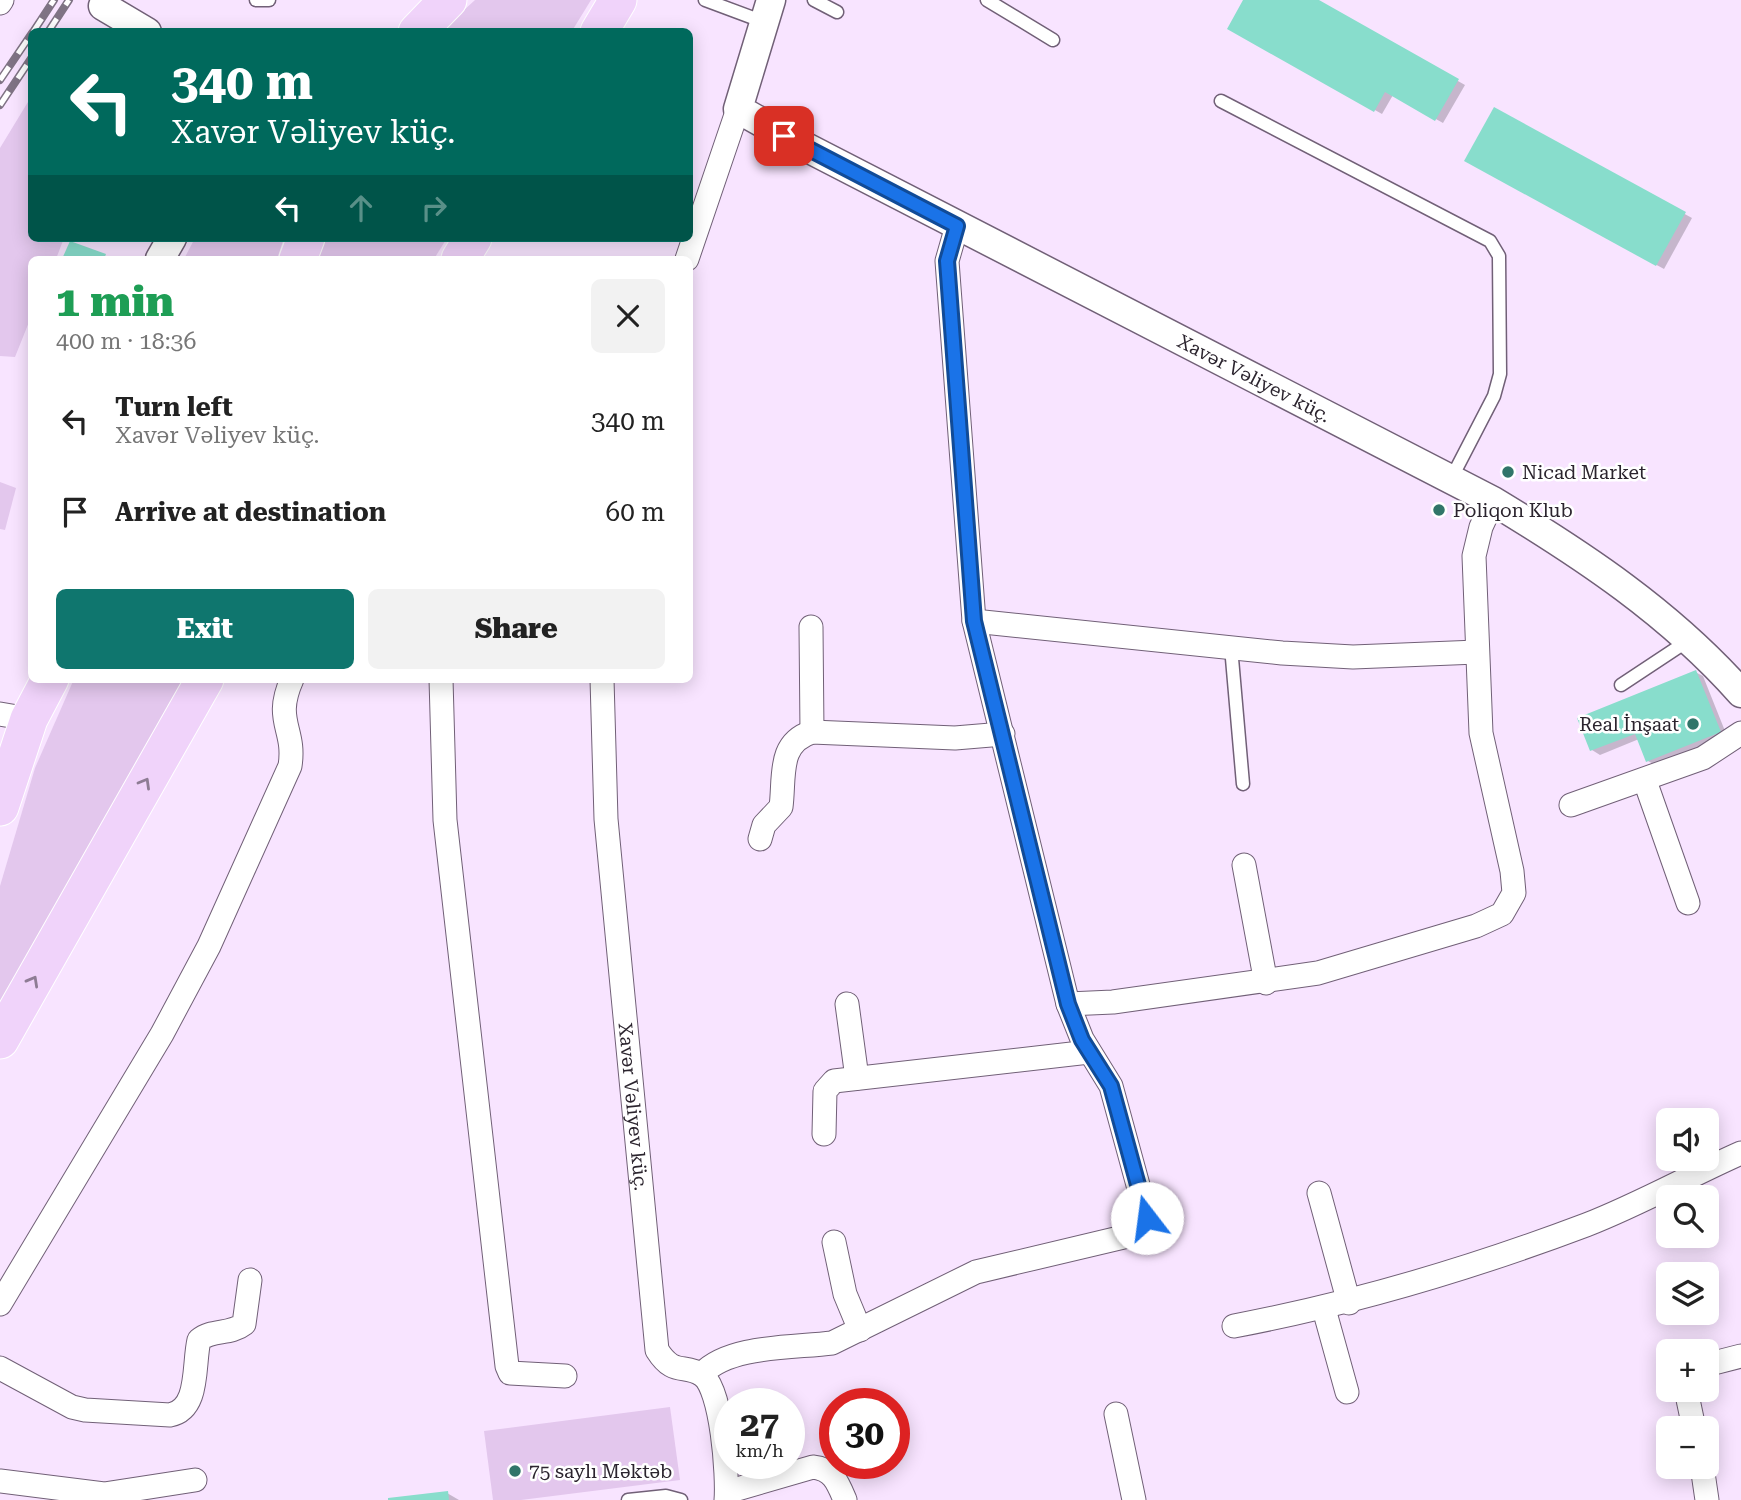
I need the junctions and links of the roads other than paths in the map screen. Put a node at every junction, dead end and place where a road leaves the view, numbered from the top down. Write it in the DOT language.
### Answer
graph roads {
  1 [pos="256,0"];
  2 [pos="269,0"];
  3 [pos="448,0"];
  4 [pos="618,0"];
  5 [pos="705,0"];
  6 [pos="814,0"];
  7 [pos="987,0"];
  8 [pos="103,6"];
  9 [pos="768,11"];
  10 [pos="836,12"];
  11 [pos="140,28"];
  12 [pos="421,28"];
  13 [pos="601,28"];
  14 [pos="1053,40"];
  15 [pos="1221,101"];
  16 [pos="738,109"];
  17 [pos="957,226"];
  18 [pos="693,241"];
  19 [pos="1451,480"];
  20 [pos="1493,501"];
  21 [pos="974,621"];
  22 [pos="811,627"];
  23 [pos="1689,640"];
  24 [pos="1231,648"];
  25 [pos="1477,652"];
  26 [pos="203,683"];
  27 [pos="291,683"];
  28 [pos="442,683"];
  29 [pos="602,683"];
  30 [pos="1620,685"];
  31 [pos="1741,693"];
  32 [pos="32,698"];
  33 [pos="812,732"];
  34 [pos="1741,733"];
  35 [pos="1003,734"];
  36 [pos="1645,781"];
  37 [pos="1243,784"];
  38 [pos="1572,805"];
  39 [pos="0,807"];
  40 [pos="760,839"];
  41 [pos="1244,865"];
  42 [pos="1688,903"];
  43 [pos="1266,983"];
  44 [pos="847,1003"];
  45 [pos="1068,1004"];
  46 [pos="0,1040"];
  47 [pos="1089,1052"];
  48 [pos="857,1078"];
  49 [pos="824,1134"];
  50 [pos="1741,1153"];
  51 [pos="1318,1193"];
  52 [pos="834,1242"];
  53 [pos="250,1280"];
  54 [pos="1349,1303"];
  55 [pos="0,1304"];
  56 [pos="1324,1309"];
  57 [pos="1234,1326"];
  58 [pos="860,1330"];
  59 [pos="1741,1356"];
  60 [pos="1719,1362"];
  61 [pos="0,1368"];
  62 [pos="702,1374"];
  63 [pos="565,1376"];
  64 [pos="1347,1392"];
  65 [pos="1116,1414"];
  66 [pos="1704,1479"];
  67 [pos="195,1480"];
  68 [pos="0,1481"];
  69 [pos="727,1496"];
  70 [pos="628,1500"];
  71 [pos="681,1500"];
  72 [pos="845,1500"];
  73 [pos="1134,1500"];
  74 [pos="1707,1500"];
  1 -- 2 [label="lane"];
  3 -- 12 [label="main road"];
  4 -- 13 [label="main road"];
  5 -- 9 [label="lane"];
  6 -- 10 [label="lane"];
  7 -- 14 [label="lane"];
  8 -- 11 [label="street"];
  9 -- 16 [label="street"];
  15 -- 19 [label="lane"];
  16 -- 17 [label="street, Xavər Vəliyev küç."];
  16 -- 18 [label="street"];
  17 -- 19 [label="street, Xavər Vəliyev küç."];
  17 -- 21 [label="street"];
  19 -- 20 [label="street, Xavər Vəliyev küç."];
  20 -- 23 [label="street, Xavər Vəliyev küç."];
  20 -- 25 [label="street"];
  21 -- 24 [label="street"];
  21 -- 35 [label="street"];
  22 -- 33 [label="street"];
  23 -- 30 [label="lane"];
  23 -- 31 [label="street, Xavər Vəliyev küç."];
  24 -- 25 [label="street"];
  24 -- 37 [label="lane"];
  25 -- 43 [label="street"];
  46 -- 26 [label="main road, one-way"];
  27 -- 55 [label="street"];
  28 -- 63 [label="street"];
  29 -- 62 [label="street, Xavər Vəliyev küç."];
  32 -- 39 [label="main road"];
  33 -- 35 [label="street"];
  33 -- 40 [label="street"];
  34 -- 36 [label="street"];
  35 -- 45 [label="street"];
  36 -- 38 [label="street"];
  36 -- 42 [label="street"];
  41 -- 43 [label="street"];
  43 -- 45 [label="street"];
  44 -- 48 [label="street"];
  45 -- 47 [label="street"];
  47 -- 48 [label="street"];
  47 -- 58 [label="street"];
  48 -- 49 [label="street"];
  50 -- 54 [label="street"];
  51 -- 54 [label="street"];
  52 -- 58 [label="street"];
  53 -- 61 [label="street"];
  54 -- 56 [label="street"];
  56 -- 57 [label="street"];
  56 -- 64 [label="street"];
  58 -- 62 [label="street"];
  59 -- 60 [label="street"];
  62 -- 69 [label="street"];
  65 -- 73 [label="street"];
  66 -- 74 [label="street"];
  67 -- 68 [label="street"];
  69 -- 72 [label="street"];
  70 -- 71 [label="lane"];
}
